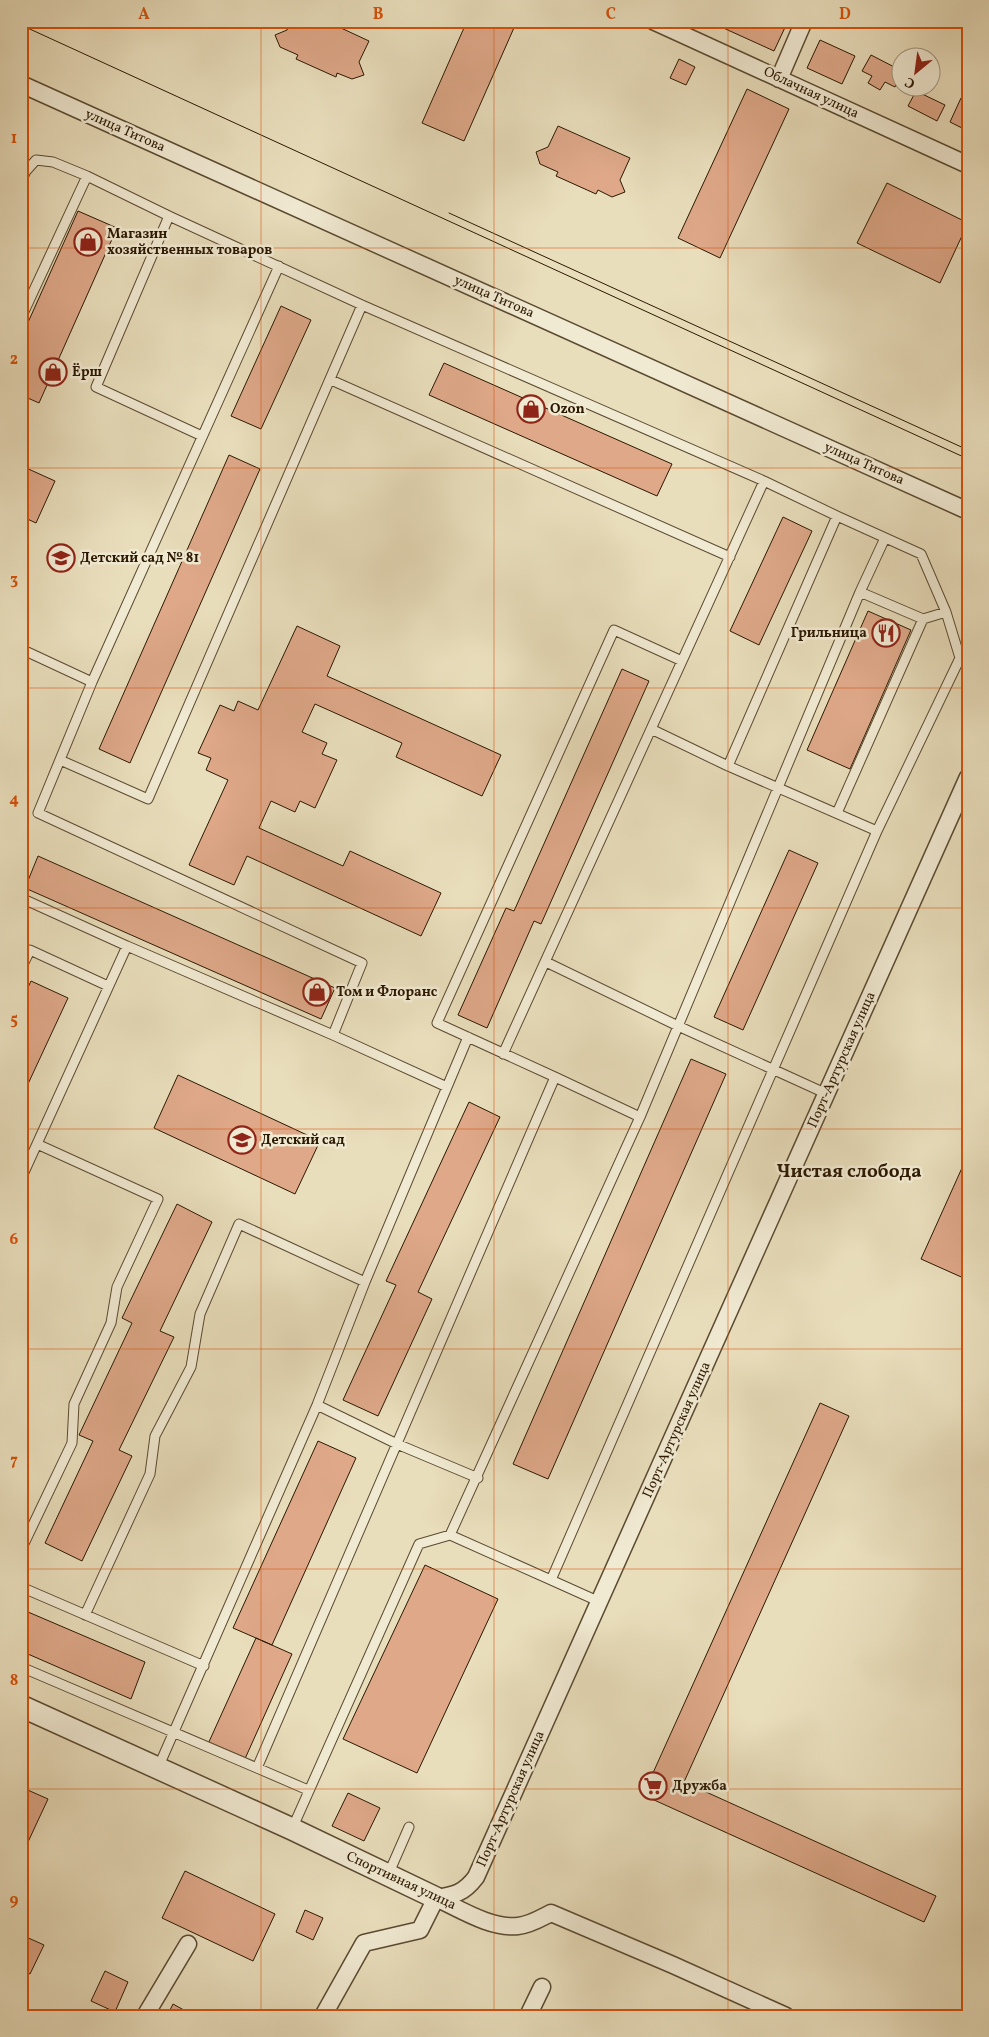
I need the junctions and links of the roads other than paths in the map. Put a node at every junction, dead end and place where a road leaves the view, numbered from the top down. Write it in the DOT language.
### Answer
graph roads {
  1 [pos="653,21"];
  2 [pos="804,21"];
  3 [pos="779,78"];
  4 [pos="21,84"];
  5 [pos="968,165"];
  6 [pos="87,176"];
  7 [pos="21,180"];
  8 [pos="170,216"];
  9 [pos="279,266"];
  10 [pos="362,305"];
  11 [pos="21,318"];
  12 [pos="330,380"];
  13 [pos="202,436"];
  14 [pos="764,481"];
  15 [pos="968,510"];
  16 [pos="837,516"];
  17 [pos="885,538"];
  18 [pos="730,557"];
  19 [pos="860,592"];
  20 [pos="946,612"];
  21 [pos="923,619"];
  22 [pos="21,649"];
  23 [pos="682,662"];
  24 [pos="92,682"];
  25 [pos="651,729"];
  26 [pos="60,760"];
  27 [pos="728,766"];
  28 [pos="968,777"];
  29 [pos="779,788"];
  30 [pos="837,813"];
  31 [pos="877,831"];
  32 [pos="21,898"];
  33 [pos="127,946"];
  34 [pos="546,962"];
  35 [pos="21,969"];
  36 [pos="108,986"];
  37 [pos="678,1026"];
  38 [pos="333,1035"];
  39 [pos="468,1037"];
  40 [pos="503,1054"];
  41 [pos="773,1070"];
  42 [pos="555,1078"];
  43 [pos="447,1086"];
  44 [pos="827,1094"];
  45 [pos="640,1117"];
  46 [pos="37,1144"];
  47 [pos="21,1179"];
  48 [pos="365,1282"];
  49 [pos="317,1406"];
  50 [pos="397,1444"];
  51 [pos="478,1478"];
  52 [pos="450,1535"];
  53 [pos="21,1550"];
  54 [pos="551,1580"];
  55 [pos="21,1587"];
  56 [pos="600,1602"];
  57 [pos="85,1615"];
  58 [pos="204,1666"];
  59 [pos="21,1667"];
  60 [pos="21,1706"];
  61 [pos="173,1733"];
  62 [pos="158,1768"];
  63 [pos="257,1768"];
  64 [pos="308,1790"];
  65 [pos="409,1827"];
  66 [pos="292,1829"];
  67 [pos="388,1875"];
  68 [pos="436,1898"];
  69 [pos="188,1944"];
  70 [pos="542,1987"];
  71 [pos="145,2016"];
  72 [pos="323,2016"];
  73 [pos="528,2016"];
  74 [pos="786,2016"];
  1 -- 3 [label="street, Облачная улица"];
  2 -- 3 [label="street"];
  3 -- 5 [label="street, Облачная улица"];
  4 -- 15 [label="street, улица Титова"];
  6 -- 7 [label="lane"];
  6 -- 8 [label="lane"];
  6 -- 11 [label="lane"];
  8 -- 9 [label="lane"];
  8 -- 13 [label="lane"];
  9 -- 10 [label="lane"];
  9 -- 13 [label="lane"];
  10 -- 12 [label="lane"];
  10 -- 14 [label="lane"];
  12 -- 18 [label="lane"];
  12 -- 26 [label="lane"];
  13 -- 24 [label="lane"];
  14 -- 16 [label="lane"];
  14 -- 18 [label="lane"];
  16 -- 17 [label="lane"];
  16 -- 27 [label="lane"];
  17 -- 19 [label="lane"];
  17 -- 20 [label="lane"];
  18 -- 23 [label="lane"];
  19 -- 21 [label="lane"];
  19 -- 29 [label="lane"];
  20 -- 21 [label="lane"];
  20 -- 31 [label="lane"];
  21 -- 30 [label="lane"];
  22 -- 24 [label="lane"];
  23 -- 25 [label="lane"];
  23 -- 39 [label="lane"];
  24 -- 26 [label="lane"];
  25 -- 27 [label="lane"];
  25 -- 34 [label="lane"];
  26 -- 38 [label="lane"];
  27 -- 29 [label="lane"];
  28 -- 44 [label="street, Порт-Артурская улица"];
  29 -- 30 [label="lane"];
  29 -- 37 [label="lane"];
  30 -- 31 [label="lane"];
  31 -- 41 [label="lane"];
  32 -- 33 [label="lane"];
  33 -- 36 [label="lane"];
  33 -- 38 [label="lane"];
  34 -- 37 [label="lane"];
  34 -- 40 [label="lane"];
  35 -- 36 [label="lane"];
  36 -- 46 [label="lane"];
  37 -- 41 [label="lane"];
  37 -- 45 [label="lane"];
  38 -- 43 [label="lane"];
  39 -- 40 [label="lane"];
  39 -- 43 [label="lane"];
  40 -- 42 [label="lane"];
  41 -- 44 [label="lane"];
  41 -- 54 [label="lane"];
  42 -- 45 [label="lane"];
  42 -- 50 [label="lane"];
  43 -- 48 [label="lane"];
  44 -- 56 [label="street, Порт-Артурская улица"];
  45 -- 51 [label="lane"];
  46 -- 47 [label="lane"];
  46 -- 53 [label="lane"];
  48 -- 49 [label="lane"];
  48 -- 57 [label="lane"];
  49 -- 50 [label="lane"];
  49 -- 58 [label="lane"];
  50 -- 51 [label="lane"];
  50 -- 63 [label="lane"];
  51 -- 52 [label="lane"];
  52 -- 54 [label="lane"];
  52 -- 64 [label="lane"];
  54 -- 56 [label="lane"];
  55 -- 57 [label="lane"];
  56 -- 68 [label="street, Порт-Артурская улица"];
  57 -- 58 [label="lane"];
  58 -- 61 [label="lane"];
  59 -- 61 [label="lane"];
  60 -- 62 [label="street, Спортивная улица"];
  61 -- 62 [label="lane"];
  61 -- 63 [label="lane"];
  62 -- 66 [label="street, Спортивная улица"];
  63 -- 64 [label="lane"];
  64 -- 66 [label="lane"];
  65 -- 67 [label="lane"];
  66 -- 67 [label="street, Спортивная улица"];
  67 -- 68 [label="street, Спортивная улица"];
  68 -- 72 [label="street"];
  68 -- 74 [label="street, Спортивная улица"];
  69 -- 71 [label="street"];
  70 -- 73 [label="street"];
}
